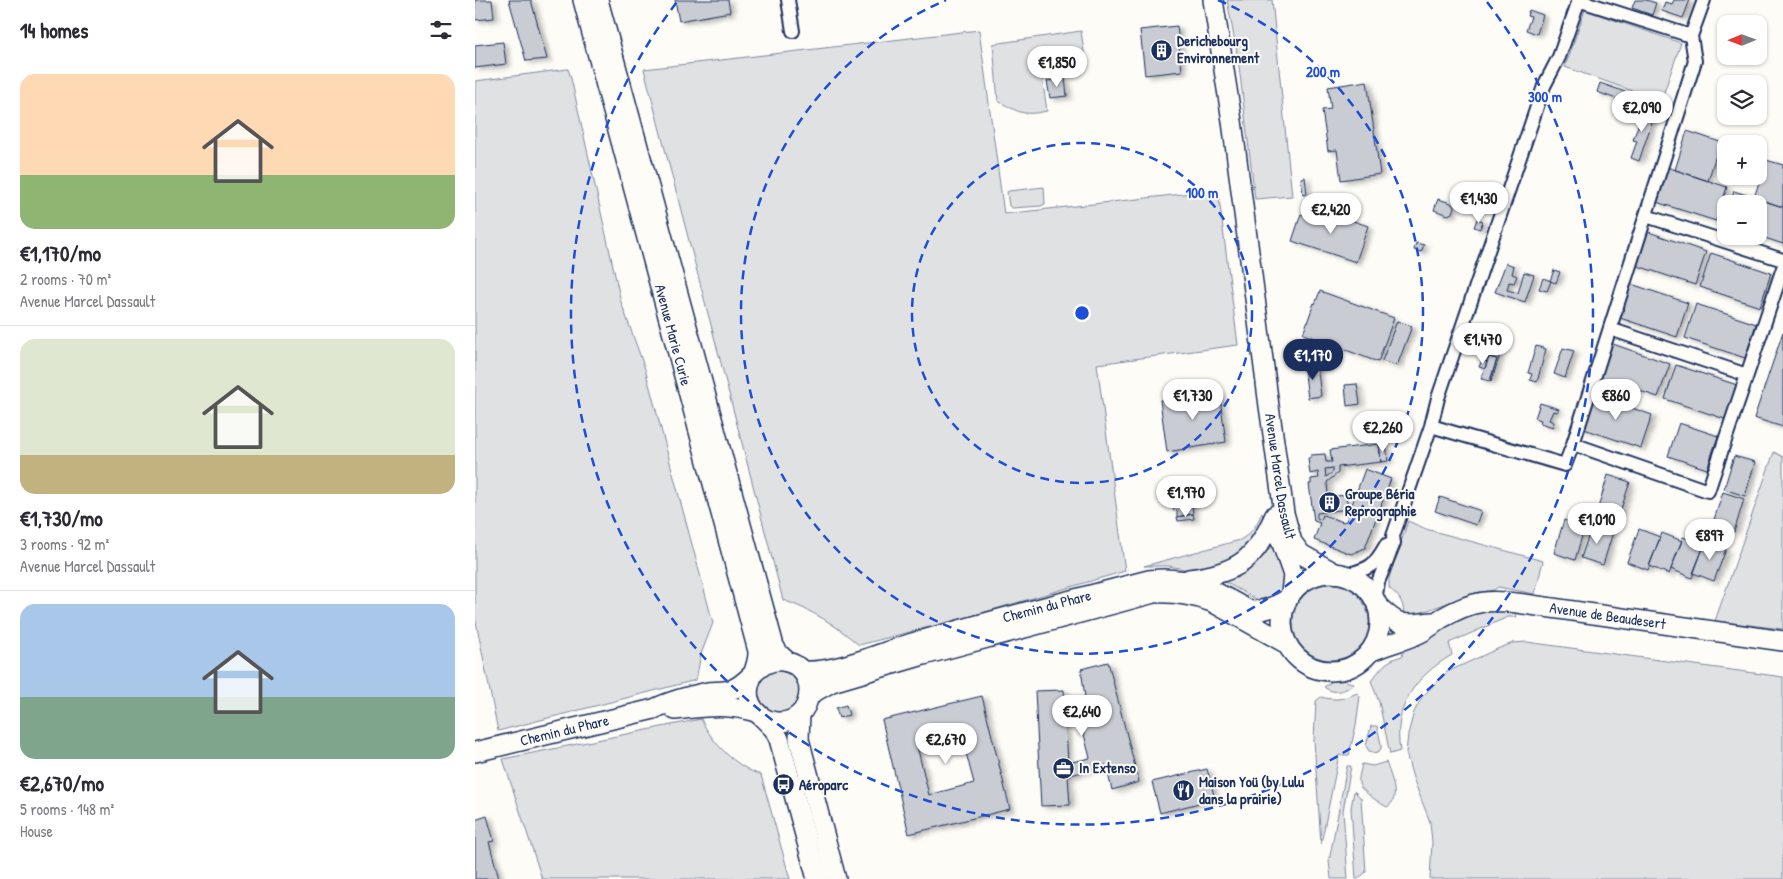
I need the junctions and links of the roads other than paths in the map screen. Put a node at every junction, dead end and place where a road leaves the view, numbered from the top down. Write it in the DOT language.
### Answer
graph roads {
  1 [pos="583,0"];
  2 [pos="598,0"];
  3 [pos="788,0"];
  4 [pos="1203,0"];
  5 [pos="1213,0"];
  6 [pos="1578,0"];
  7 [pos="1704,0"];
  8 [pos="793,31"];
  9 [pos="1691,36"];
  10 [pos="1227,121"];
  11 [pos="1646,216"];
  12 [pos="1783,260"];
  13 [pos="1783,268"];
  14 [pos="1609,330"];
  15 [pos="1747,375"];
  16 [pos="1431,426"];
  17 [pos="1573,444"];
  18 [pos="1275,515"];
  19 [pos="1393,536"];
  20 [pos="1340,574"];
  21 [pos="1183,580"];
  22 [pos="1289,596"];
  23 [pos="1376,603"];
  24 [pos="1436,622"];
  25 [pos="1783,641"];
  26 [pos="1287,644"];
  27 [pos="1370,652"];
  28 [pos="795,666"];
  29 [pos="756,671"];
  30 [pos="809,695"];
  31 [pos="654,708"];
  32 [pos="800,714"];
  33 [pos="760,715"];
  34 [pos="475,752"];
  35 [pos="817,879"];
  36 [pos="836,879"];
  1 -- 29 [label="main road, Avenue Marie Curie"];
  2 -- 28 [label="main road, Avenue Marie Curie"];
  3 -- 8 [label="street"];
  4 -- 10 [label="main road, Avenue Marcel Dassault"];
  5 -- 10 [label="main road, Avenue Marcel Dassault"];
  6 -- 9 [label="street"];
  6 -- 16 [label="street"];
  7 -- 9 [label="street"];
  9 -- 11 [label="street"];
  10 -- 18 [label="main road, Avenue Marcel Dassault"];
  10 -- 20 [label="main road, Avenue Marcel Dassault"];
  11 -- 12 [label="street"];
  11 -- 14 [label="street"];
  13 -- 15 [label="street"];
  14 -- 15 [label="street"];
  14 -- 17 [label="street"];
  15 -- 17 [label="street"];
  16 -- 17 [label="street"];
  16 -- 19 [label="street"];
  18 -- 21 [label="main road"];
  18 -- 22 [label="main road, Avenue Marcel Dassault"];
  19 -- 20 [label="street"];
  19 -- 23 [label="street"];
  20 -- 22 [label="main road"];
  20 -- 23 [label="main road"];
  21 -- 22 [label="main road, Chemin du Phare"];
  21 -- 28 [label="main road, Chemin du Phare"];
  22 -- 26 [label="main road"];
  23 -- 24 [label="main road"];
  23 -- 27 [label="main road"];
  24 -- 25 [label="main road, Avenue de Beaudesert"];
  24 -- 27 [label="main road"];
  26 -- 27 [label="main road"];
  26 -- 30 [label="main road, Chemin du Phare"];
  28 -- 29 [label="main road"];
  28 -- 30 [label="main road"];
  29 -- 31 [label="main road, Chemin du Phare"];
  29 -- 33 [label="main road"];
  30 -- 32 [label="main road"];
  31 -- 33 [label="main road, Chemin du Phare"];
  31 -- 34 [label="main road, Chemin du Phare"];
  32 -- 33 [label="main road"];
  32 -- 36 [label="main road"];
  33 -- 35 [label="main road"];
}
